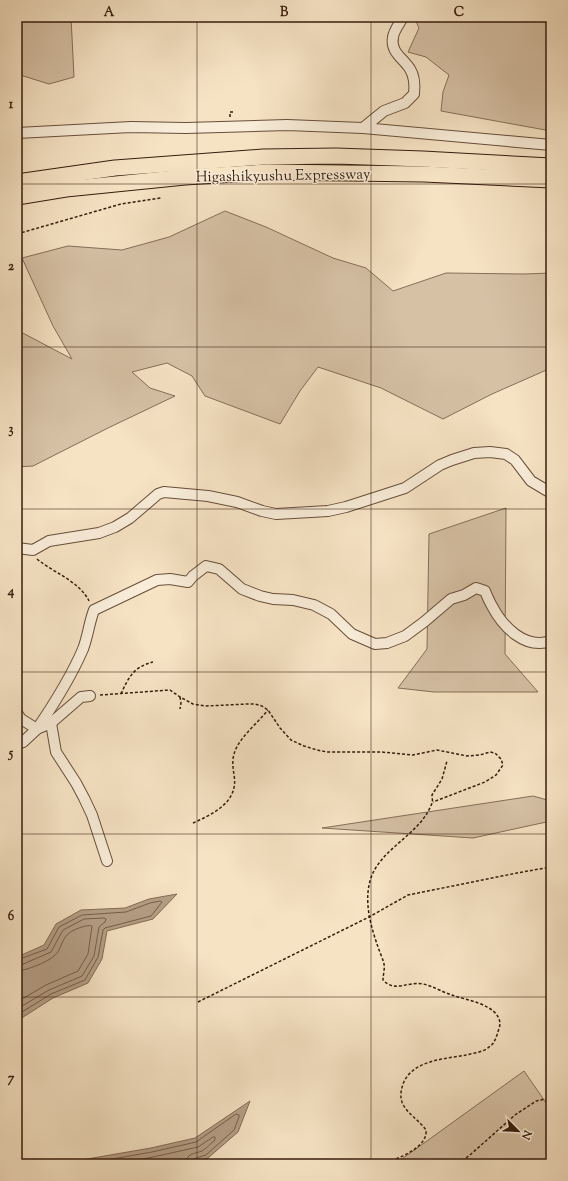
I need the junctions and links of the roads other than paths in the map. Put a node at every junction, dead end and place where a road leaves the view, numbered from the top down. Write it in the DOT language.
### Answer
graph roads {
  1 [pos="403,17"];
  2 [pos="363,128"];
  3 [pos="17,134"];
  4 [pos="551,144"];
  5 [pos="551,166"];
  6 [pos="551,180"];
  7 [pos="17,182"];
  8 [pos="17,197"];
  9 [pos="551,493"];
  10 [pos="17,548"];
  11 [pos="551,641"];
  12 [pos="90,696"];
  13 [pos="17,713"];
  14 [pos="51,723"];
  15 [pos="37,729"];
  16 [pos="17,744"];
  17 [pos="107,861"];
  1 -- 2 [label="street"];
  2 -- 3 [label="street"];
  2 -- 4 [label="street"];
  5 -- 7 [label="highway, Higashikyushu Expressway"];
  6 -- 8 [label="highway, Higashikyushu Expressway"];
  9 -- 10 [label="street"];
  11 -- 15 [label="street"];
  12 -- 14 [label="street"];
  13 -- 15 [label="street"];
  14 -- 15 [label="street"];
  14 -- 17 [label="street"];
  15 -- 16 [label="street"];
}
